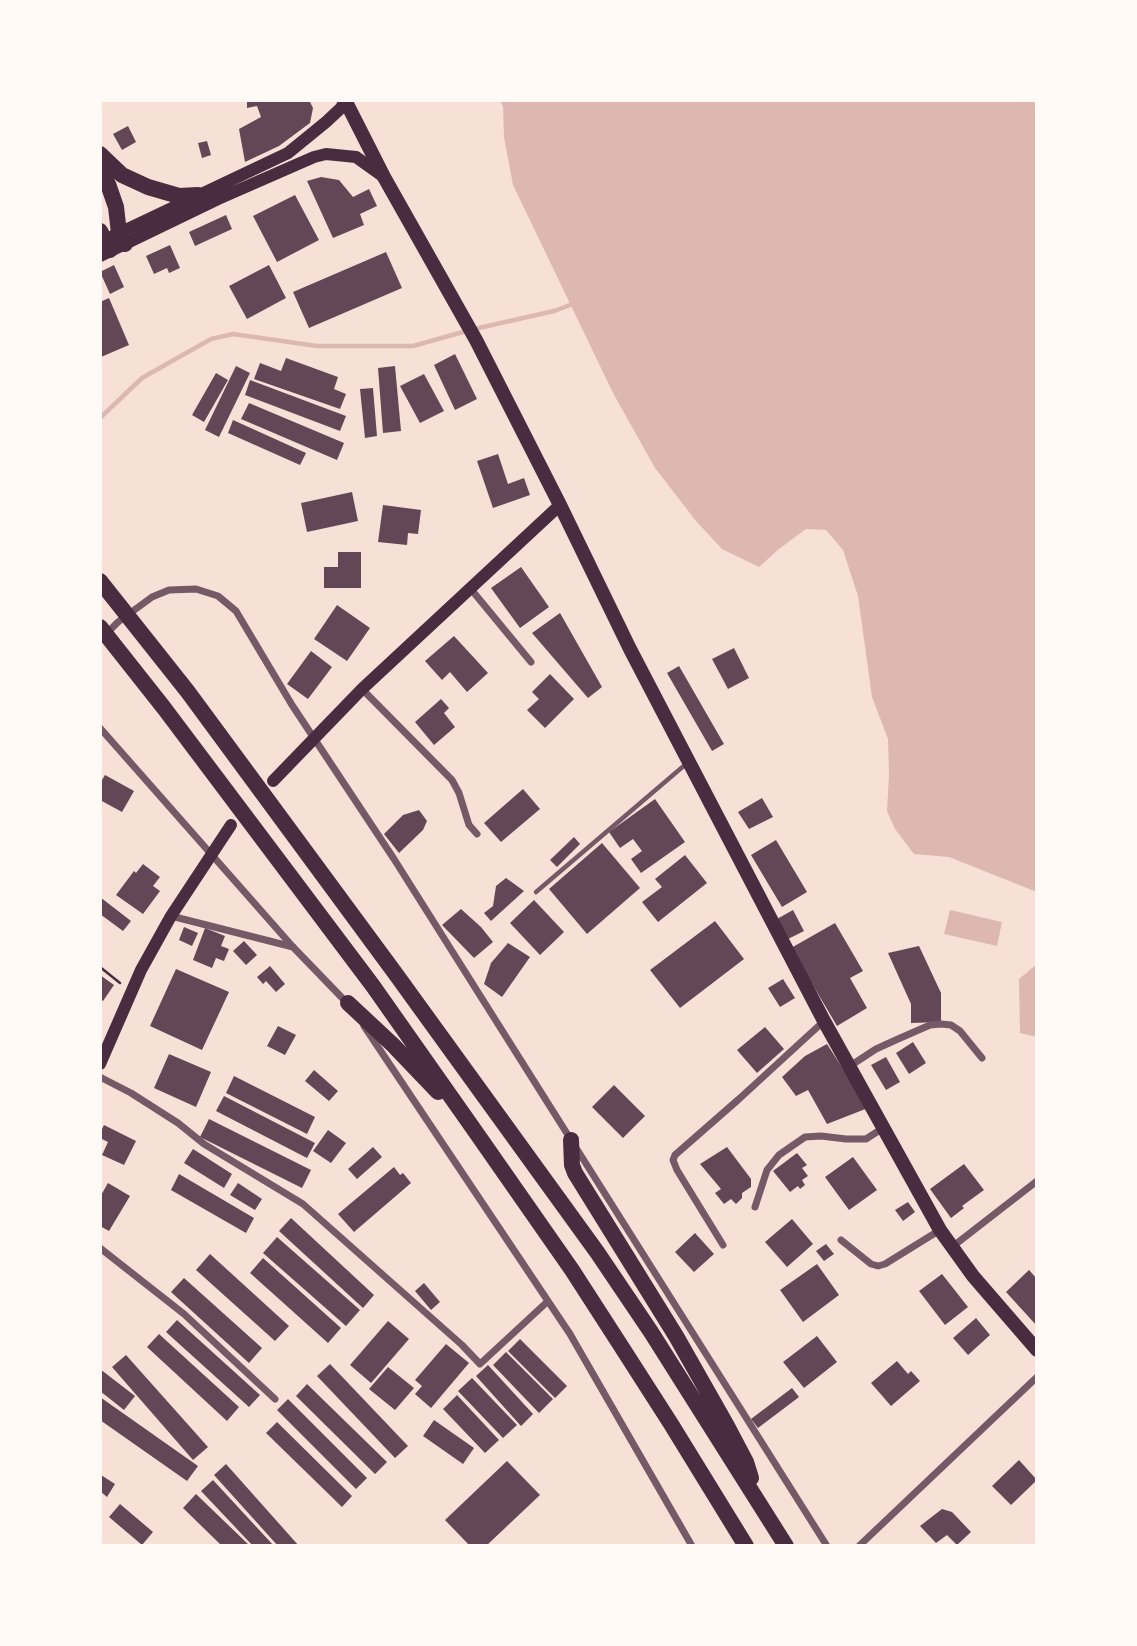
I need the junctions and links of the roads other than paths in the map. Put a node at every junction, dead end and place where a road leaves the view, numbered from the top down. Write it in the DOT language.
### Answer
graph roads {
  1 [pos="345,100"];
  2 [pos="100,154"];
  3 [pos="100,168"];
  4 [pos="384,177"];
  5 [pos="198,195"];
  6 [pos="108,242"];
  7 [pos="560,505"];
  8 [pos="100,581"];
  9 [pos="470,588"];
  10 [pos="100,627"];
  11 [pos="100,640"];
  12 [pos="531,662"];
  13 [pos="362,689"];
  14 [pos="100,728"];
  15 [pos="313,739"];
  16 [pos="690,761"];
  17 [pos="273,781"];
  18 [pos="231,825"];
  19 [pos="477,834"];
  20 [pos="211,855"];
  21 [pos="536,892"];
  22 [pos="171,916"];
  23 [pos="293,947"];
  24 [pos="348,1003"];
  25 [pos="824,1021"];
  26 [pos="982,1058"];
  27 [pos="100,1064"];
  28 [pos="850,1066"];
  29 [pos="100,1077"];
  30 [pos="884,1128"];
  31 [pos="475,1131"];
  32 [pos="571,1140"];
  33 [pos="1037,1181"];
  34 [pos="755,1207"];
  35 [pos="940,1230"];
  36 [pos="841,1240"];
  37 [pos="723,1245"];
  38 [pos="951,1247"];
  39 [pos="100,1248"];
  40 [pos="547,1302"];
  41 [pos="1037,1350"];
  42 [pos="1037,1377"];
  43 [pos="275,1399"];
  44 [pos="752,1491"];
  45 [pos="692,1546"];
  46 [pos="746,1546"];
  47 [pos="786,1546"];
  48 [pos="827,1546"];
  49 [pos="859,1546"];
  1 -- 4 [label="highway"];
  1 -- 5 [label="main road"];
  2 -- 5 [label="highway"];
  3 -- 6 [label="highway"];
  4 -- 6 [label="main road"];
  4 -- 7 [label="highway"];
  5 -- 6 [label="main road"];
  7 -- 9 [label="main road"];
  7 -- 16 [label="highway"];
  8 -- 44 [label="highway"];
  9 -- 12 [label="street"];
  9 -- 13 [label="main road"];
  10 -- 31 [label="highway"];
  11 -- 15 [label="street"];
  13 -- 15 [label="main road"];
  13 -- 19 [label="street"];
  14 -- 20 [label="street"];
  15 -- 17 [label="main road"];
  15 -- 32 [label="street"];
  16 -- 21 [label="lane"];
  16 -- 25 [label="highway"];
  18 -- 20 [label="main road"];
  20 -- 22 [label="main road"];
  20 -- 23 [label="street"];
  22 -- 23 [label="street"];
  22 -- 27 [label="main road"];
  23 -- 24 [label="street"];
  24 -- 31 [label="highway"];
  24 -- 40 [label="street"];
  25 -- 28 [label="highway"];
  25 -- 37 [label="street"];
  26 -- 28 [label="street"];
  28 -- 30 [label="highway"];
  29 -- 40 [label="street"];
  30 -- 34 [label="street"];
  30 -- 35 [label="highway"];
  31 -- 46 [label="highway"];
  32 -- 44 [label="highway"];
  32 -- 48 [label="street"];
  33 -- 38 [label="street"];
  35 -- 36 [label="street"];
  35 -- 38 [label="highway"];
  38 -- 41 [label="highway"];
  39 -- 43 [label="street"];
  40 -- 45 [label="street"];
  42 -- 49 [label="street"];
  44 -- 47 [label="highway"];
}
